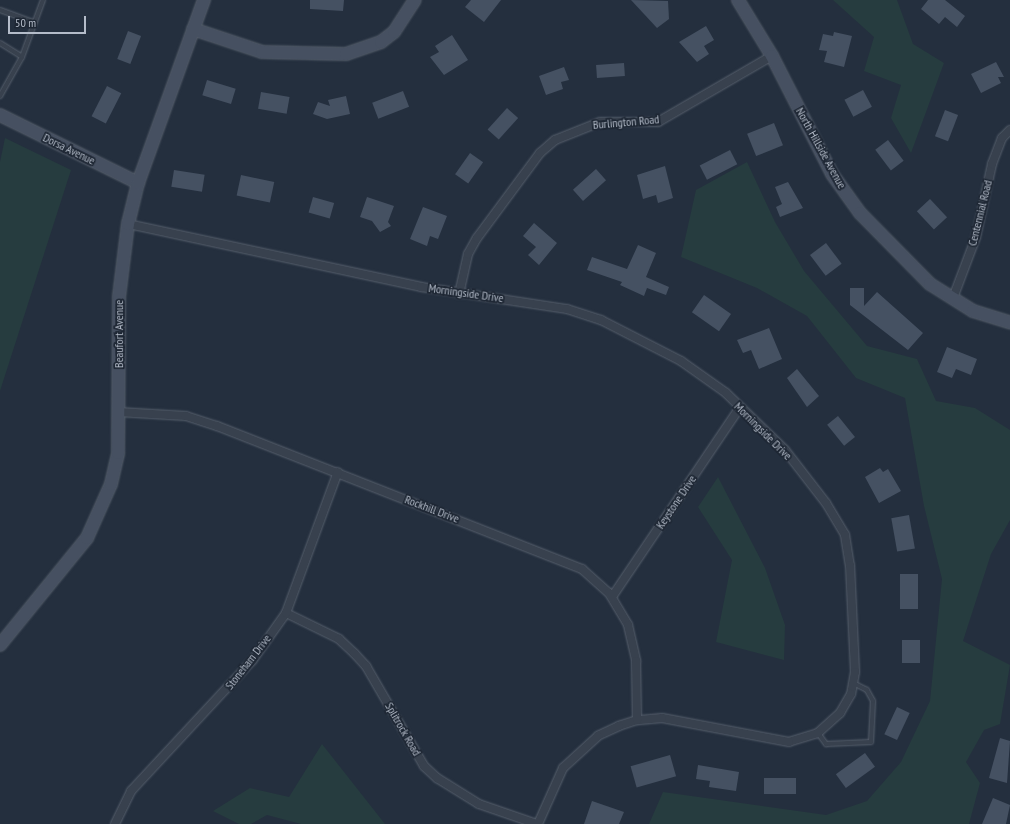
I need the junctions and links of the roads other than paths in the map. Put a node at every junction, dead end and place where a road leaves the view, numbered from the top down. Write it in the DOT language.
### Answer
graph roads {
  1 [pos="43,0"];
  2 [pos="204,0"];
  3 [pos="414,0"];
  4 [pos="738,0"];
  5 [pos="0,10"];
  6 [pos="35,23"];
  7 [pos="193,29"];
  8 [pos="0,43"];
  9 [pos="22,56"];
  10 [pos="772,56"];
  11 [pos="0,96"];
  12 [pos="0,115"];
  13 [pos="1010,130"];
  14 [pos="138,183"];
  15 [pos="128,224"];
  16 [pos="460,294"];
  17 [pos="953,298"];
  18 [pos="1010,322"];
  19 [pos="740,407"];
  20 [pos="118,412"];
  21 [pos="338,472"];
  22 [pos="612,597"];
  23 [pos="286,613"];
  24 [pos="0,645"];
  25 [pos="853,683"];
  26 [pos="638,720"];
  27 [pos="818,733"];
  28 [pos="115,824"];
  29 [pos="538,824"];
  1 -- 6 [label="lane"];
  2 -- 7 [label="street, Beaufort Avenue"];
  3 -- 7 [label="street"];
  4 -- 10 [label="street, North Hillside Avenue"];
  5 -- 6 [label="lane"];
  6 -- 9 [label="lane"];
  7 -- 14 [label="street, Beaufort Avenue"];
  8 -- 9 [label="lane"];
  9 -- 11 [label="lane"];
  10 -- 16 [label="street, Burlington Road"];
  10 -- 17 [label="street, North Hillside Avenue"];
  12 -- 14 [label="street, Dorsa Avenue"];
  13 -- 17 [label="street, Centennial Road"];
  14 -- 15 [label="street, Beaufort Avenue"];
  15 -- 16 [label="street, Morningside Drive"];
  15 -- 20 [label="street, Beaufort Avenue"];
  16 -- 19 [label="street, Morningside Drive"];
  17 -- 18 [label="street, North Hillside Avenue"];
  19 -- 22 [label="street, Keystone Drive"];
  19 -- 25 [label="street, Morningside Drive"];
  20 -- 21 [label="street, Rockhill Drive"];
  20 -- 24 [label="street, Beaufort Avenue"];
  21 -- 22 [label="street, Rockhill Drive"];
  21 -- 23 [label="street, Stoneham Drive"];
  22 -- 26 [label="street, Rockhill Drive"];
  23 -- 28 [label="street, Stoneham Drive"];
  23 -- 29 [label="street, Splitrock Road"];
  25 -- 27 [label="street, Morningside Drive"];
  25 -- 27 [label="lane"];
  26 -- 27 [label="street, Morningside Drive"];
  26 -- 29 [label="street, Morningside Drive"];
}
